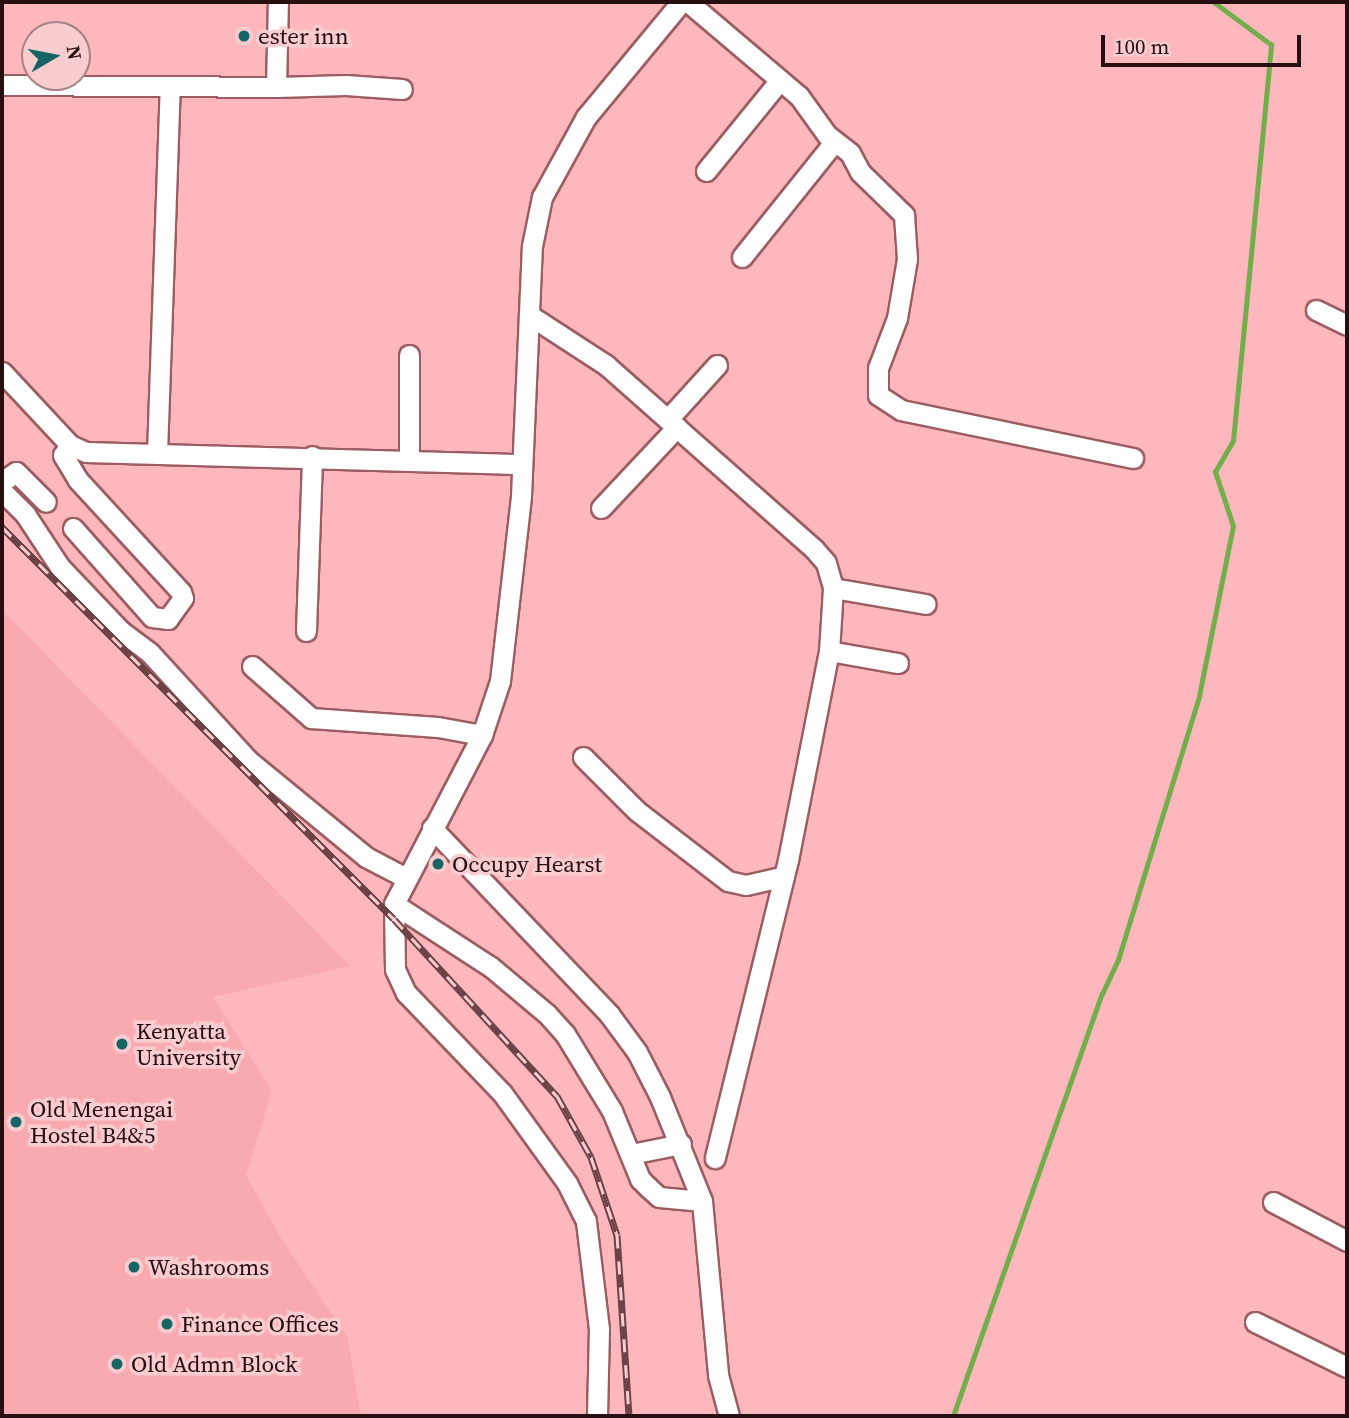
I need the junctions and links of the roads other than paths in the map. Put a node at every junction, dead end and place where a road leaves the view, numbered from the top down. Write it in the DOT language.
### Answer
graph roads {
  1 [pos="278,2"];
  2 [pos="678,3"];
  3 [pos="780,80"];
  4 [pos="2,85"];
  5 [pos="170,87"];
  6 [pos="276,87"];
  7 [pos="402,89"];
  8 [pos="834,142"];
  9 [pos="706,171"];
  10 [pos="743,257"];
  11 [pos="1316,310"];
  12 [pos="529,315"];
  13 [pos="1347,325"];
  14 [pos="409,355"];
  15 [pos="717,365"];
  16 [pos="2,372"];
  17 [pos="672,423"];
  18 [pos="70,445"];
  19 [pos="157,453"];
  20 [pos="312,456"];
  21 [pos="1133,458"];
  22 [pos="409,461"];
  23 [pos="522,464"];
  24 [pos="2,482"];
  25 [pos="2,491"];
  26 [pos="46,502"];
  27 [pos="601,509"];
  28 [pos="73,528"];
  29 [pos="833,588"];
  30 [pos="926,604"];
  31 [pos="306,631"];
  32 [pos="829,651"];
  33 [pos="898,663"];
  34 [pos="252,666"];
  35 [pos="482,735"];
  36 [pos="583,757"];
  37 [pos="432,828"];
  38 [pos="784,876"];
  39 [pos="406,878"];
  40 [pos="394,904"];
  41 [pos="681,1144"];
  42 [pos="631,1153"];
  43 [pos="715,1158"];
  44 [pos="702,1201"];
  45 [pos="1273,1202"];
  46 [pos="1347,1241"];
  47 [pos="1255,1322"];
  48 [pos="1347,1367"];
  49 [pos="597,1416"];
  50 [pos="729,1416"];
  1 -- 6 [label="street"];
  2 -- 3 [label="street"];
  2 -- 12 [label="street"];
  3 -- 8 [label="street"];
  3 -- 9 [label="street"];
  4 -- 5 [label="street"];
  5 -- 6 [label="street"];
  5 -- 19 [label="street"];
  6 -- 7 [label="street"];
  8 -- 10 [label="street"];
  8 -- 21 [label="street"];
  11 -- 13 [label="street"];
  12 -- 17 [label="street"];
  12 -- 23 [label="street"];
  14 -- 22 [label="street"];
  15 -- 17 [label="street"];
  16 -- 18 [label="street"];
  17 -- 27 [label="street"];
  17 -- 29 [label="street"];
  18 -- 19 [label="street"];
  18 -- 28 [label="street"];
  19 -- 20 [label="street"];
  20 -- 22 [label="street"];
  20 -- 31 [label="street"];
  22 -- 23 [label="street"];
  23 -- 35 [label="street"];
  24 -- 26 [label="street"];
  25 -- 39 [label="street"];
  29 -- 30 [label="street"];
  29 -- 32 [label="street"];
  32 -- 33 [label="street"];
  32 -- 38 [label="street"];
  34 -- 35 [label="street"];
  35 -- 37 [label="street"];
  36 -- 38 [label="street"];
  37 -- 39 [label="street"];
  37 -- 41 [label="street"];
  38 -- 43 [label="street"];
  39 -- 40 [label="street"];
  40 -- 42 [label="street"];
  40 -- 49 [label="street"];
  41 -- 42 [label="street"];
  41 -- 44 [label="street"];
  42 -- 44 [label="street"];
  44 -- 50 [label="street"];
  45 -- 46 [label="street"];
  47 -- 48 [label="street"];
}
